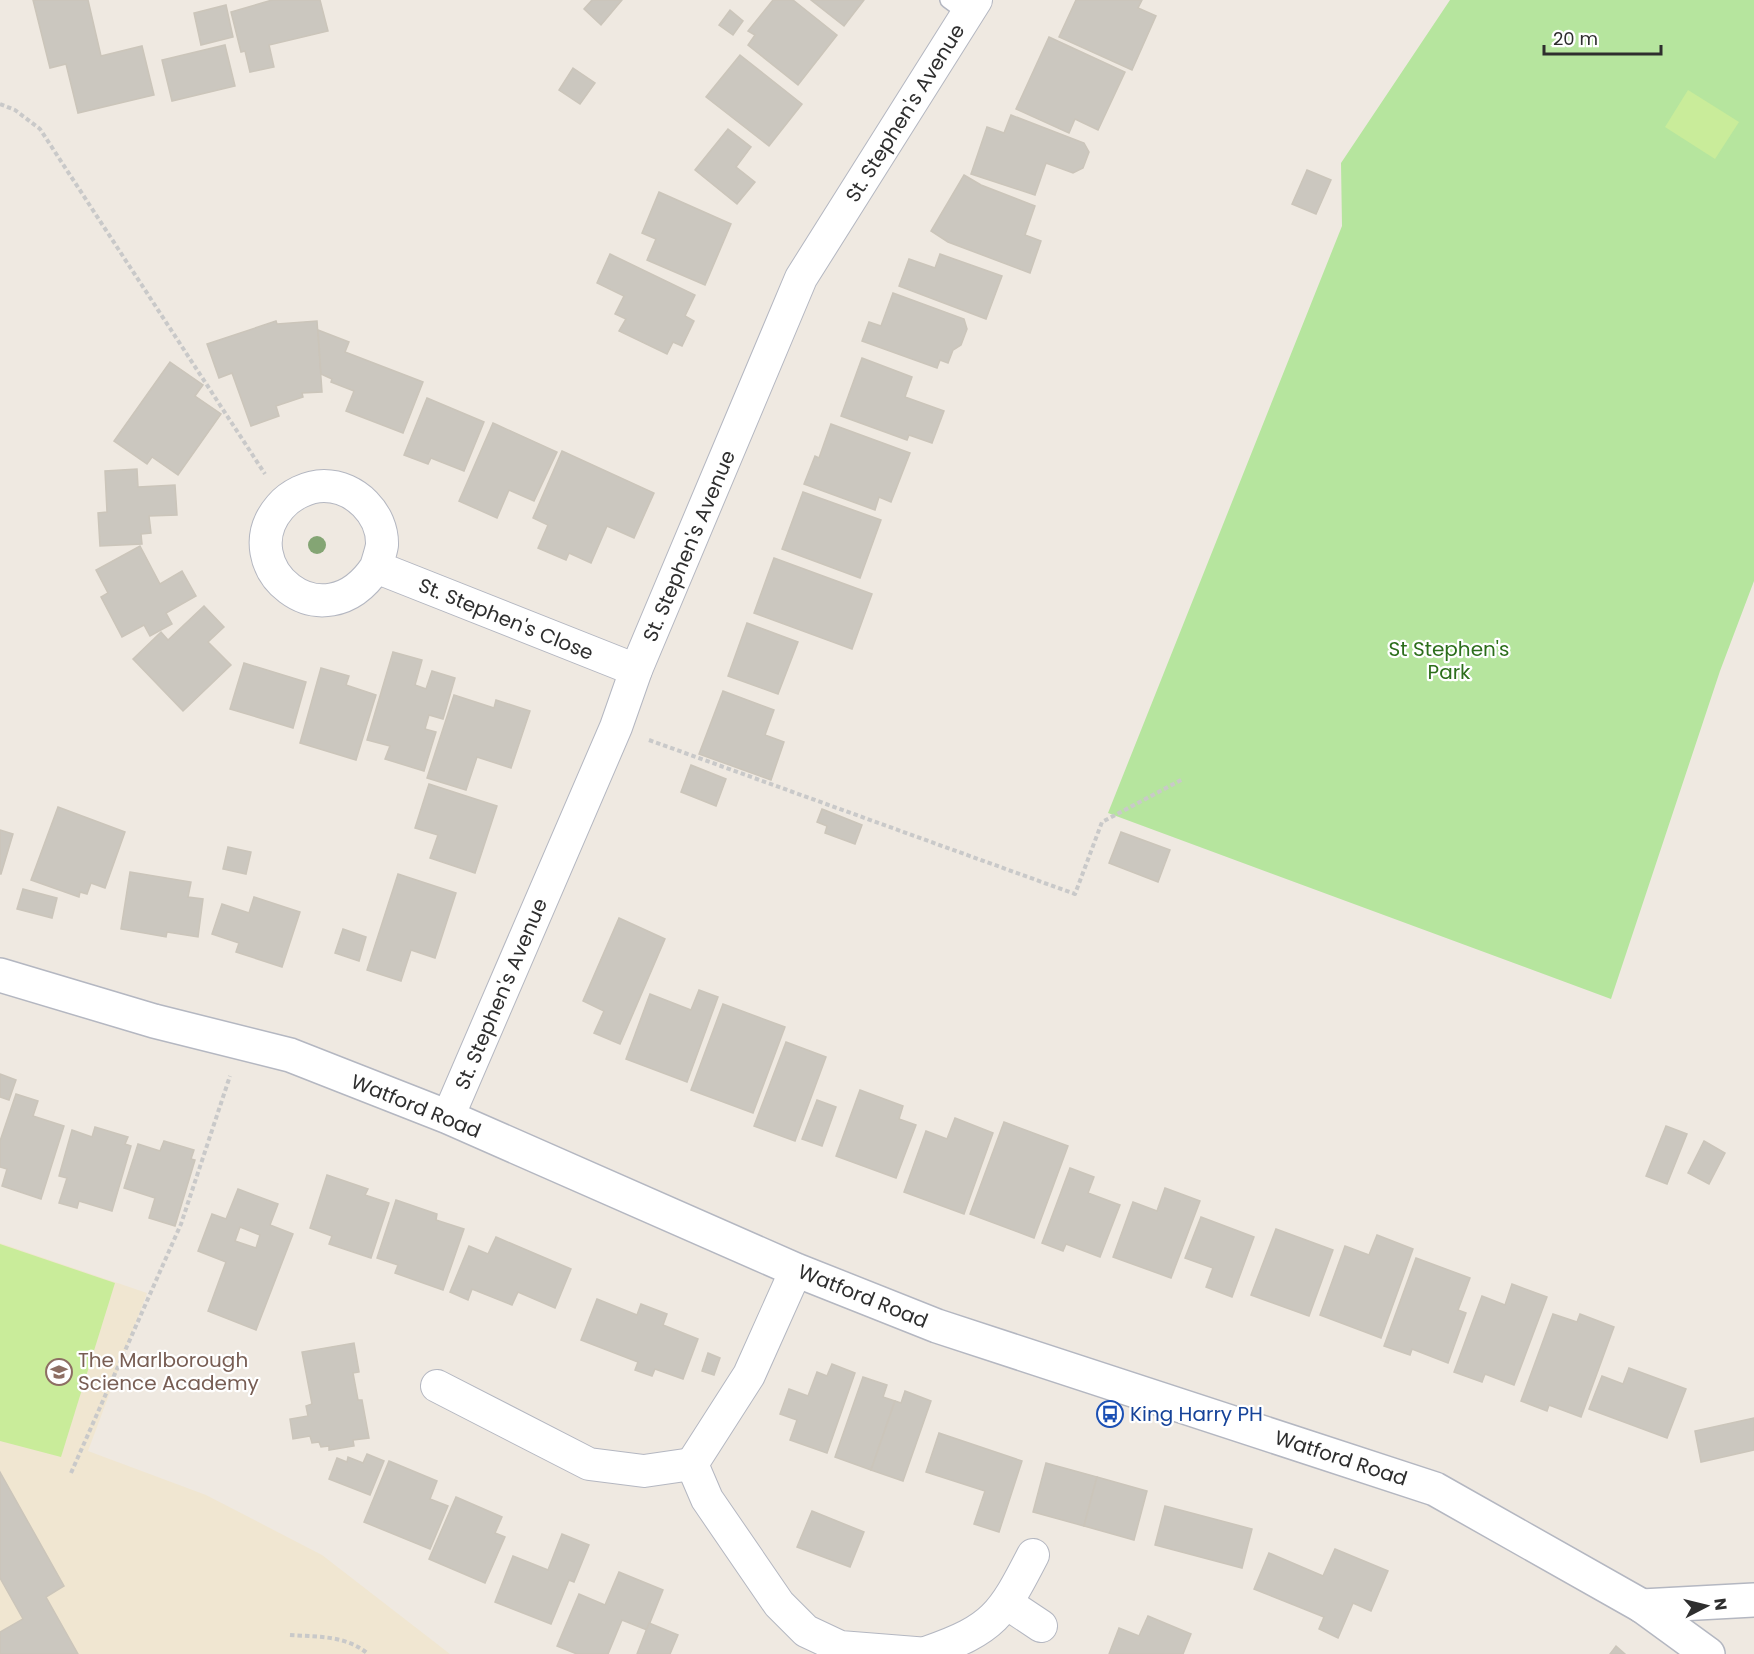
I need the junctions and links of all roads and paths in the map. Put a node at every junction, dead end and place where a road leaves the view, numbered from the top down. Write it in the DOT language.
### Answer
graph roads {
  1 [pos="963,5"];
  2 [pos="0,104"];
  3 [pos="283,502"];
  4 [pos="376,567"];
  5 [pos="636,670"];
  6 [pos="616,728"];
  7 [pos="1183,780"];
  8 [pos="0,975"];
  9 [pos="241,1043"];
  10 [pos="448,1117"];
  11 [pos="796,1270"];
  12 [pos="437,1386"];
  13 [pos="692,1464"];
  14 [pos="71,1473"];
  15 [pos="1033,1555"];
  16 [pos="1754,1600"];
  17 [pos="1008,1604"];
  18 [pos="1642,1606"];
  19 [pos="1041,1626"];
  20 [pos="290,1635"];
  21 [pos="928,1653"];
  22 [pos="368,1654"];
  23 [pos="1708,1654"];
  1 -- 5 [label="street, St. Stephen's Avenue"];
  2 -- 3 [label="path"];
  3 -- 4 [label="street"];
  3 -- 4 [label="street"];
  4 -- 5 [label="street, St. Stephen's Close"];
  5 -- 6 [label="street, St. Stephen's Avenue"];
  6 -- 7 [label="path"];
  6 -- 10 [label="street, St. Stephen's Avenue"];
  8 -- 9 [label="main road, Watford Road"];
  9 -- 10 [label="main road, Watford Road"];
  9 -- 14 [label="path"];
  10 -- 11 [label="main road, Watford Road"];
  11 -- 13 [label="street"];
  11 -- 18 [label="main road, Watford Road"];
  12 -- 13 [label="street"];
  13 -- 21 [label="street"];
  15 -- 17 [label="street"];
  16 -- 18 [label="main road"];
  17 -- 19 [label="street"];
  17 -- 21 [label="street"];
  18 -- 23 [label="main road, Watford Road"];
  20 -- 22 [label="path"];
}
